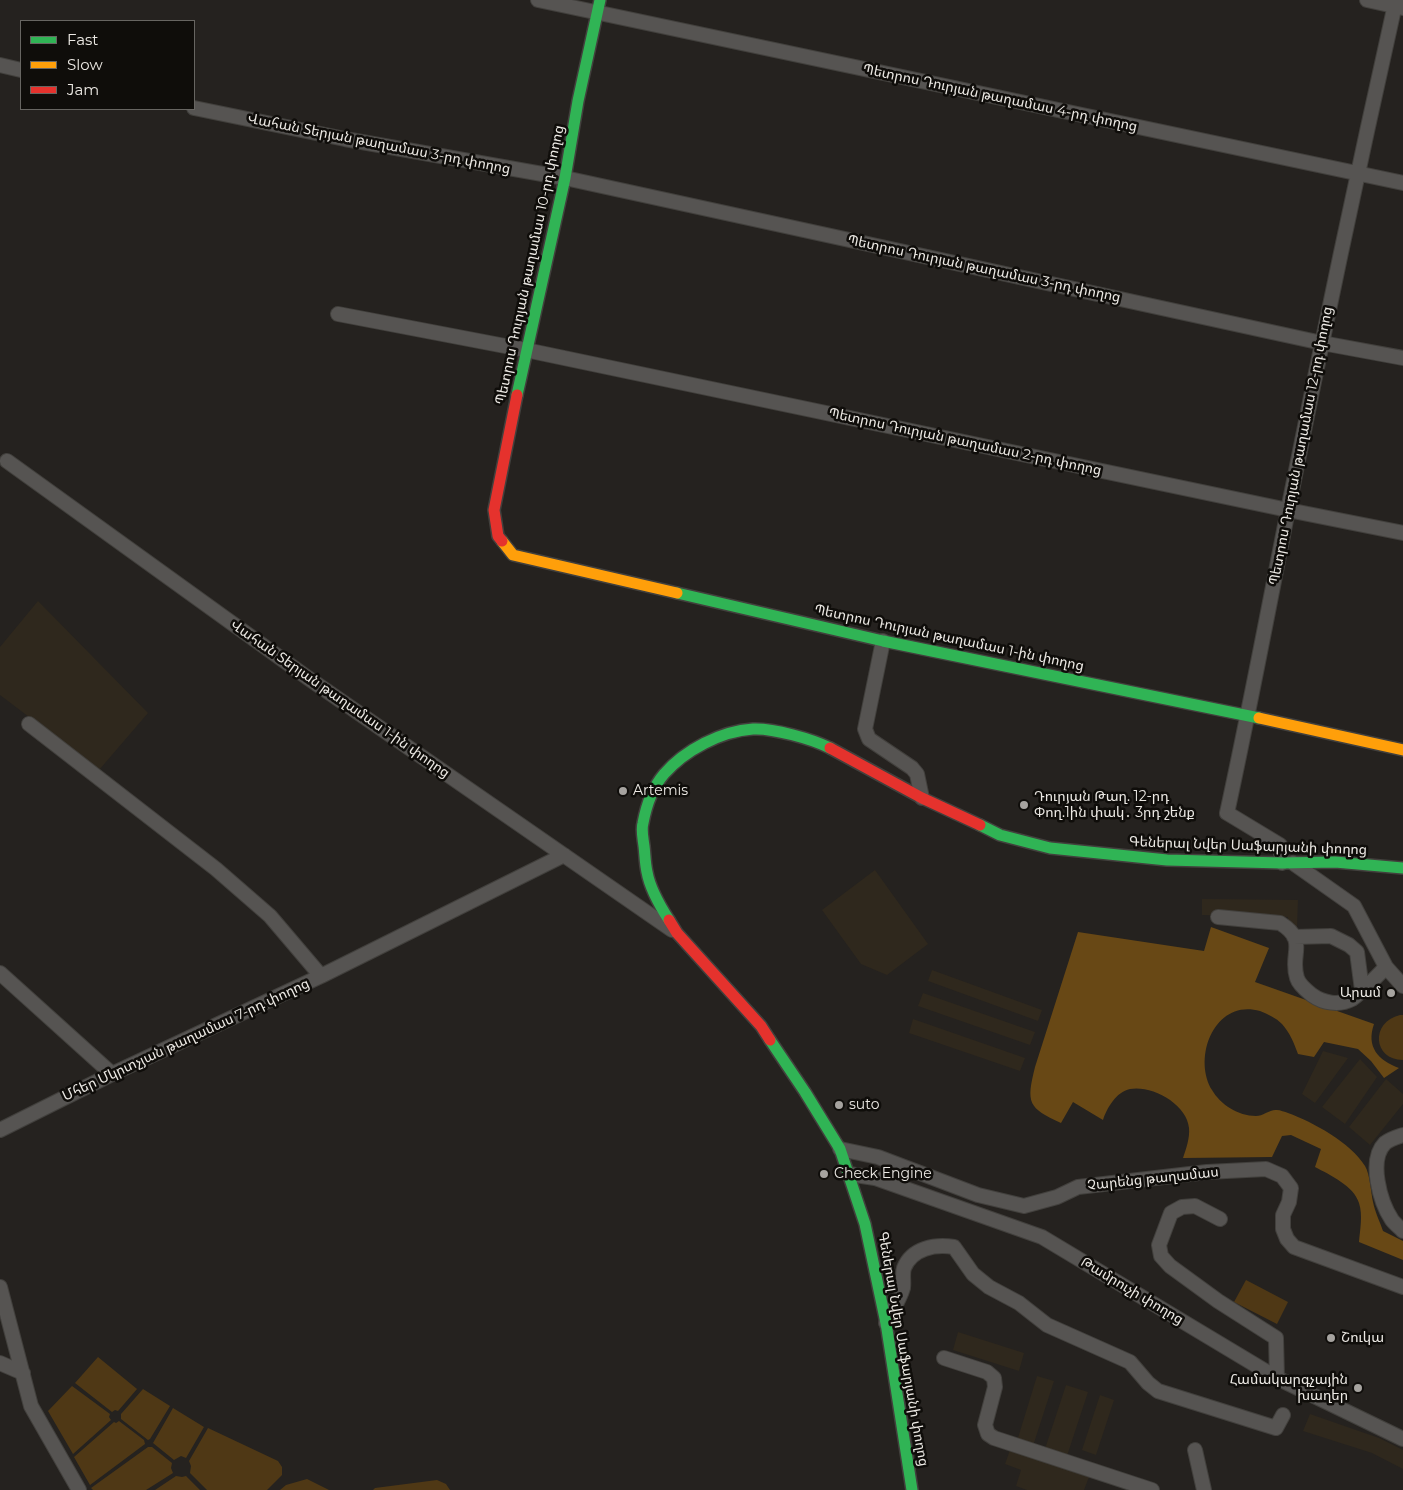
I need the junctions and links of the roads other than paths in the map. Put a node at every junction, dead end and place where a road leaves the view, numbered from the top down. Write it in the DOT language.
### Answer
graph roads {
  1 [pos="538,0"];
  2 [pos="1367,0"];
  3 [pos="1398,4"];
  4 [pos="598,7"];
  5 [pos="0,65"];
  6 [pos="20,70"];
  7 [pos="195,108"];
  8 [pos="1357,174"];
  9 [pos="565,178"];
  10 [pos="1403,184"];
  11 [pos="338,314"];
  12 [pos="1322,343"];
  13 [pos="526,350"];
  14 [pos="1403,358"];
  15 [pos="7,461"];
  16 [pos="1288,510"];
  17 [pos="1403,533"];
  18 [pos="498,536"];
  19 [pos="883,641"];
  20 [pos="1248,716"];
  21 [pos="29,724"];
  22 [pos="1403,750"];
  23 [pos="922,798"];
  24 [pos="564,855"];
  25 [pos="1288,863"];
  26 [pos="1403,868"];
  27 [pos="1218,917"];
  28 [pos="677,933"];
  29 [pos="1294,937"];
  30 [pos="1386,967"];
  31 [pos="0,973"];
  32 [pos="321,976"];
  33 [pos="1403,986"];
  34 [pos="1362,990"];
  35 [pos="112,1074"];
  36 [pos="0,1130"];
  37 [pos="1403,1135"];
  38 [pos="840,1149"];
  39 [pos="849,1174"];
  40 [pos="1220,1218"];
  41 [pos="1403,1231"];
  42 [pos="0,1287"];
  43 [pos="1403,1287"];
  44 [pos="886,1324"];
  45 [pos="944,1358"];
  46 [pos="0,1363"];
  47 [pos="23,1373"];
  48 [pos="1277,1378"];
  49 [pos="1283,1415"];
  50 [pos="1403,1438"];
  51 [pos="1195,1450"];
  52 [pos="79,1490"];
  53 [pos="912,1490"];
  54 [pos="1152,1490"];
  55 [pos="1204,1490"];
  1 -- 4 [label="street, Պետրոս Դուրյան թաղամաս 4-րդ փողոց"];
  2 -- 3 [label="street"];
  3 -- 8 [label="street, Պետրոս Դուրյան թաղամաս 12-րդ փողոց"];
  4 -- 8 [label="street, Պետրոս Դուրյան թաղամաս 4-րդ փողոց"];
  4 -- 9 [label="main road, Պետրոս Դուրյան թաղամաս 10-րդ փողոց"];
  5 -- 6 [label="street"];
  7 -- 9 [label="street, Վահան Տերյան թաղամաս 3-րդ փողոց"];
  8 -- 10 [label="street, Պետրոս Դուրյան թաղամաս 4-րդ փողոց"];
  8 -- 12 [label="street, Պետրոս Դուրյան թաղամաս 12-րդ փողոց"];
  9 -- 12 [label="street, Պետրոս Դուրյան թաղամաս 3-րդ փողոց"];
  9 -- 13 [label="main road, Պետրոս Դուրյան թաղամաս 10-րդ փողոց"];
  11 -- 13 [label="street, Պետրոս Դուրյան թաղամաս 2-րդ փողոց"];
  12 -- 14 [label="street, Պետրոս Դուրյան թաղամաս 3-րդ փողոց"];
  12 -- 16 [label="street, Պետրոս Դուրյան թաղամաս 12-րդ փողոց"];
  13 -- 16 [label="street, Պետրոս Դուրյան թաղամաս 2-րդ փողոց"];
  13 -- 18 [label="main road, Պետրոս Դուրյան թաղամաս 10-րդ փողոց"];
  15 -- 24 [label="street, Վահան Տերյան թաղամաս 1-ին փողոց"];
  16 -- 17 [label="street, Պետրոս Դուրյան թաղամաս 2-րդ փողոց"];
  16 -- 20 [label="street, Պետրոս Դուրյան թաղամաս 12-րդ փողոց"];
  18 -- 19 [label="main road, Պետրոս Դուրյան թաղամաս 1-ին փողոց"];
  19 -- 20 [label="main road, Պետրոս Դուրյան թաղամաս 1-ին փողոց"];
  19 -- 23 [label="street"];
  20 -- 22 [label="main road, Պետրոս Դուրյան թաղամաս 1-ին փողոց"];
  20 -- 25 [label="street, Պետրոս Դուրյան թաղամաս 12-րդ փողոց"];
  21 -- 32 [label="street, Մհեր Մկրտչյան թաղամաս 7-րդ փողոց"];
  23 -- 25 [label="main road, Գեներալ Նվեր Սաֆարյանի փողոց"];
  23 -- 28 [label="main road, Գեներալ Նվեր Սաֆարյանի փողոց"];
  24 -- 28 [label="street, Վահան Տերյան թաղամաս 1-ին փողոց"];
  24 -- 32 [label="street"];
  25 -- 26 [label="main road, Գեներալ Նվեր Սաֆարյանի փողոց"];
  25 -- 30 [label="street"];
  27 -- 29 [label="street"];
  28 -- 38 [label="main road, Գեներալ Նվեր Սաֆարյանի փողոց"];
  29 -- 34 [label="street"];
  29 -- 34 [label="street"];
  30 -- 33 [label="street"];
  30 -- 34 [label="street"];
  31 -- 35 [label="street"];
  32 -- 35 [label="street, Մհեր Մկրտչյան թաղամաս 7-րդ փողոց"];
  35 -- 36 [label="street, Մհեր Մկրտչյան թաղամաս 7-րդ փողոց"];
  37 -- 41 [label="street"];
  38 -- 39 [label="main road, Գեներալ Նվեր Սաֆարյանի փողոց"];
  38 -- 43 [label="street, Չարենց թաղամաս"];
  39 -- 44 [label="main road, Գեներալ Նվեր Սաֆարյանի փողոց"];
  39 -- 48 [label="street, Թամրուչի փողոց"];
  40 -- 48 [label="street"];
  42 -- 47 [label="street"];
  44 -- 49 [label="street"];
  44 -- 53 [label="main road, Գեներալ Նվեր Սաֆարյանի փողոց"];
  45 -- 54 [label="street"];
  46 -- 47 [label="street"];
  47 -- 52 [label="street"];
  48 -- 50 [label="street, Թամրուչի փողոց"];
  51 -- 55 [label="street"];
}
